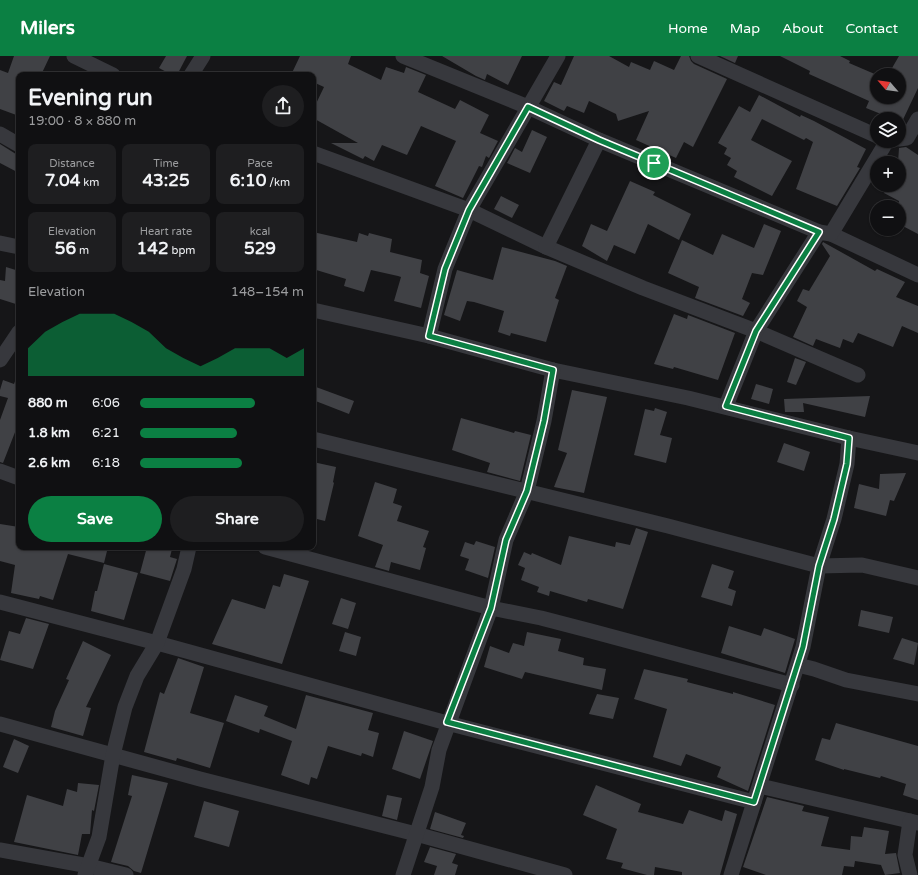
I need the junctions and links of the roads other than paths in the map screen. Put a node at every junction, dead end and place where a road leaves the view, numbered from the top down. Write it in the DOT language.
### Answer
graph roads {
  1 [pos="74,56"];
  2 [pos="203,56"];
  3 [pos="404,56"];
  4 [pos="558,56"];
  5 [pos="698,56"];
  6 [pos="107,72"];
  7 [pos="193,72"];
  8 [pos="528,107"];
  9 [pos="918,119"];
  10 [pos="870,133"];
  11 [pos="0,134"];
  12 [pos="599,140"];
  13 [pos="908,140"];
  14 [pos="16,143"];
  15 [pos="882,148"];
  16 [pos="316,154"];
  17 [pos="469,210"];
  18 [pos="825,233"];
  19 [pos="0,243"];
  20 [pos="16,246"];
  21 [pos="546,247"];
  22 [pos="918,275"];
  23 [pos="316,311"];
  24 [pos="756,331"];
  25 [pos="16,336"];
  26 [pos="429,336"];
  27 [pos="0,360"];
  28 [pos="553,370"];
  29 [pos="858,375"];
  30 [pos="726,406"];
  31 [pos="849,438"];
  32 [pos="316,440"];
  33 [pos="918,453"];
  34 [pos="0,472"];
  35 [pos="16,477"];
  36 [pos="527,491"];
  37 [pos="188,550"];
  38 [pos="276,550"];
  39 [pos="819,566"];
  40 [pos="918,578"];
  41 [pos="0,602"];
  42 [pos="491,608"];
  43 [pos="157,642"];
  44 [pos="798,665"];
  45 [pos="792,685"];
  46 [pos="918,694"];
  47 [pos="447,722"];
  48 [pos="0,724"];
  49 [pos="113,755"];
  50 [pos="760,786"];
  51 [pos="754,802"];
  52 [pos="914,822"];
  53 [pos="416,834"];
  54 [pos="0,850"];
  55 [pos="87,870"];
  56 [pos="126,875"];
  57 [pos="403,875"];
  58 [pos="565,875"];
  59 [pos="731,875"];
  60 [pos="910,875"];
  1 -- 6 [label="street"];
  2 -- 7 [label="street"];
  3 -- 8 [label="street"];
  4 -- 8 [label="street"];
  5 -- 10 [label="street"];
  8 -- 12 [label="street"];
  8 -- 17 [label="street"];
  9 -- 13 [label="street"];
  11 -- 14 [label="street"];
  12 -- 18 [label="street"];
  12 -- 21 [label="street"];
  15 -- 18 [label="street"];
  16 -- 17 [label="street"];
  17 -- 21 [label="street"];
  17 -- 26 [label="street"];
  18 -- 22 [label="street"];
  18 -- 24 [label="street"];
  19 -- 20 [label="street"];
  21 -- 24 [label="street"];
  23 -- 26 [label="street"];
  24 -- 29 [label="street"];
  24 -- 30 [label="street"];
  25 -- 27 [label="street"];
  26 -- 28 [label="street"];
  28 -- 30 [label="street"];
  28 -- 36 [label="street"];
  30 -- 31 [label="street"];
  31 -- 33 [label="street"];
  31 -- 39 [label="street"];
  32 -- 36 [label="street"];
  34 -- 35 [label="street"];
  36 -- 39 [label="street"];
  36 -- 42 [label="street"];
  37 -- 43 [label="street"];
  38 -- 42 [label="street"];
  39 -- 40 [label="street"];
  39 -- 44 [label="street"];
  41 -- 43 [label="street"];
  42 -- 45 [label="street"];
  42 -- 47 [label="street"];
  43 -- 47 [label="street"];
  43 -- 49 [label="street"];
  44 -- 45 [label="street"];
  44 -- 46 [label="street"];
  45 -- 50 [label="street"];
  47 -- 51 [label="street"];
  47 -- 53 [label="street"];
  48 -- 49 [label="street"];
  49 -- 53 [label="street"];
  49 -- 55 [label="street"];
  50 -- 51 [label="street"];
  50 -- 52 [label="street"];
  51 -- 59 [label="street"];
  52 -- 60 [label="street"];
  53 -- 57 [label="street"];
  53 -- 58 [label="street"];
  54 -- 55 [label="street"];
  55 -- 56 [label="street"];
}
